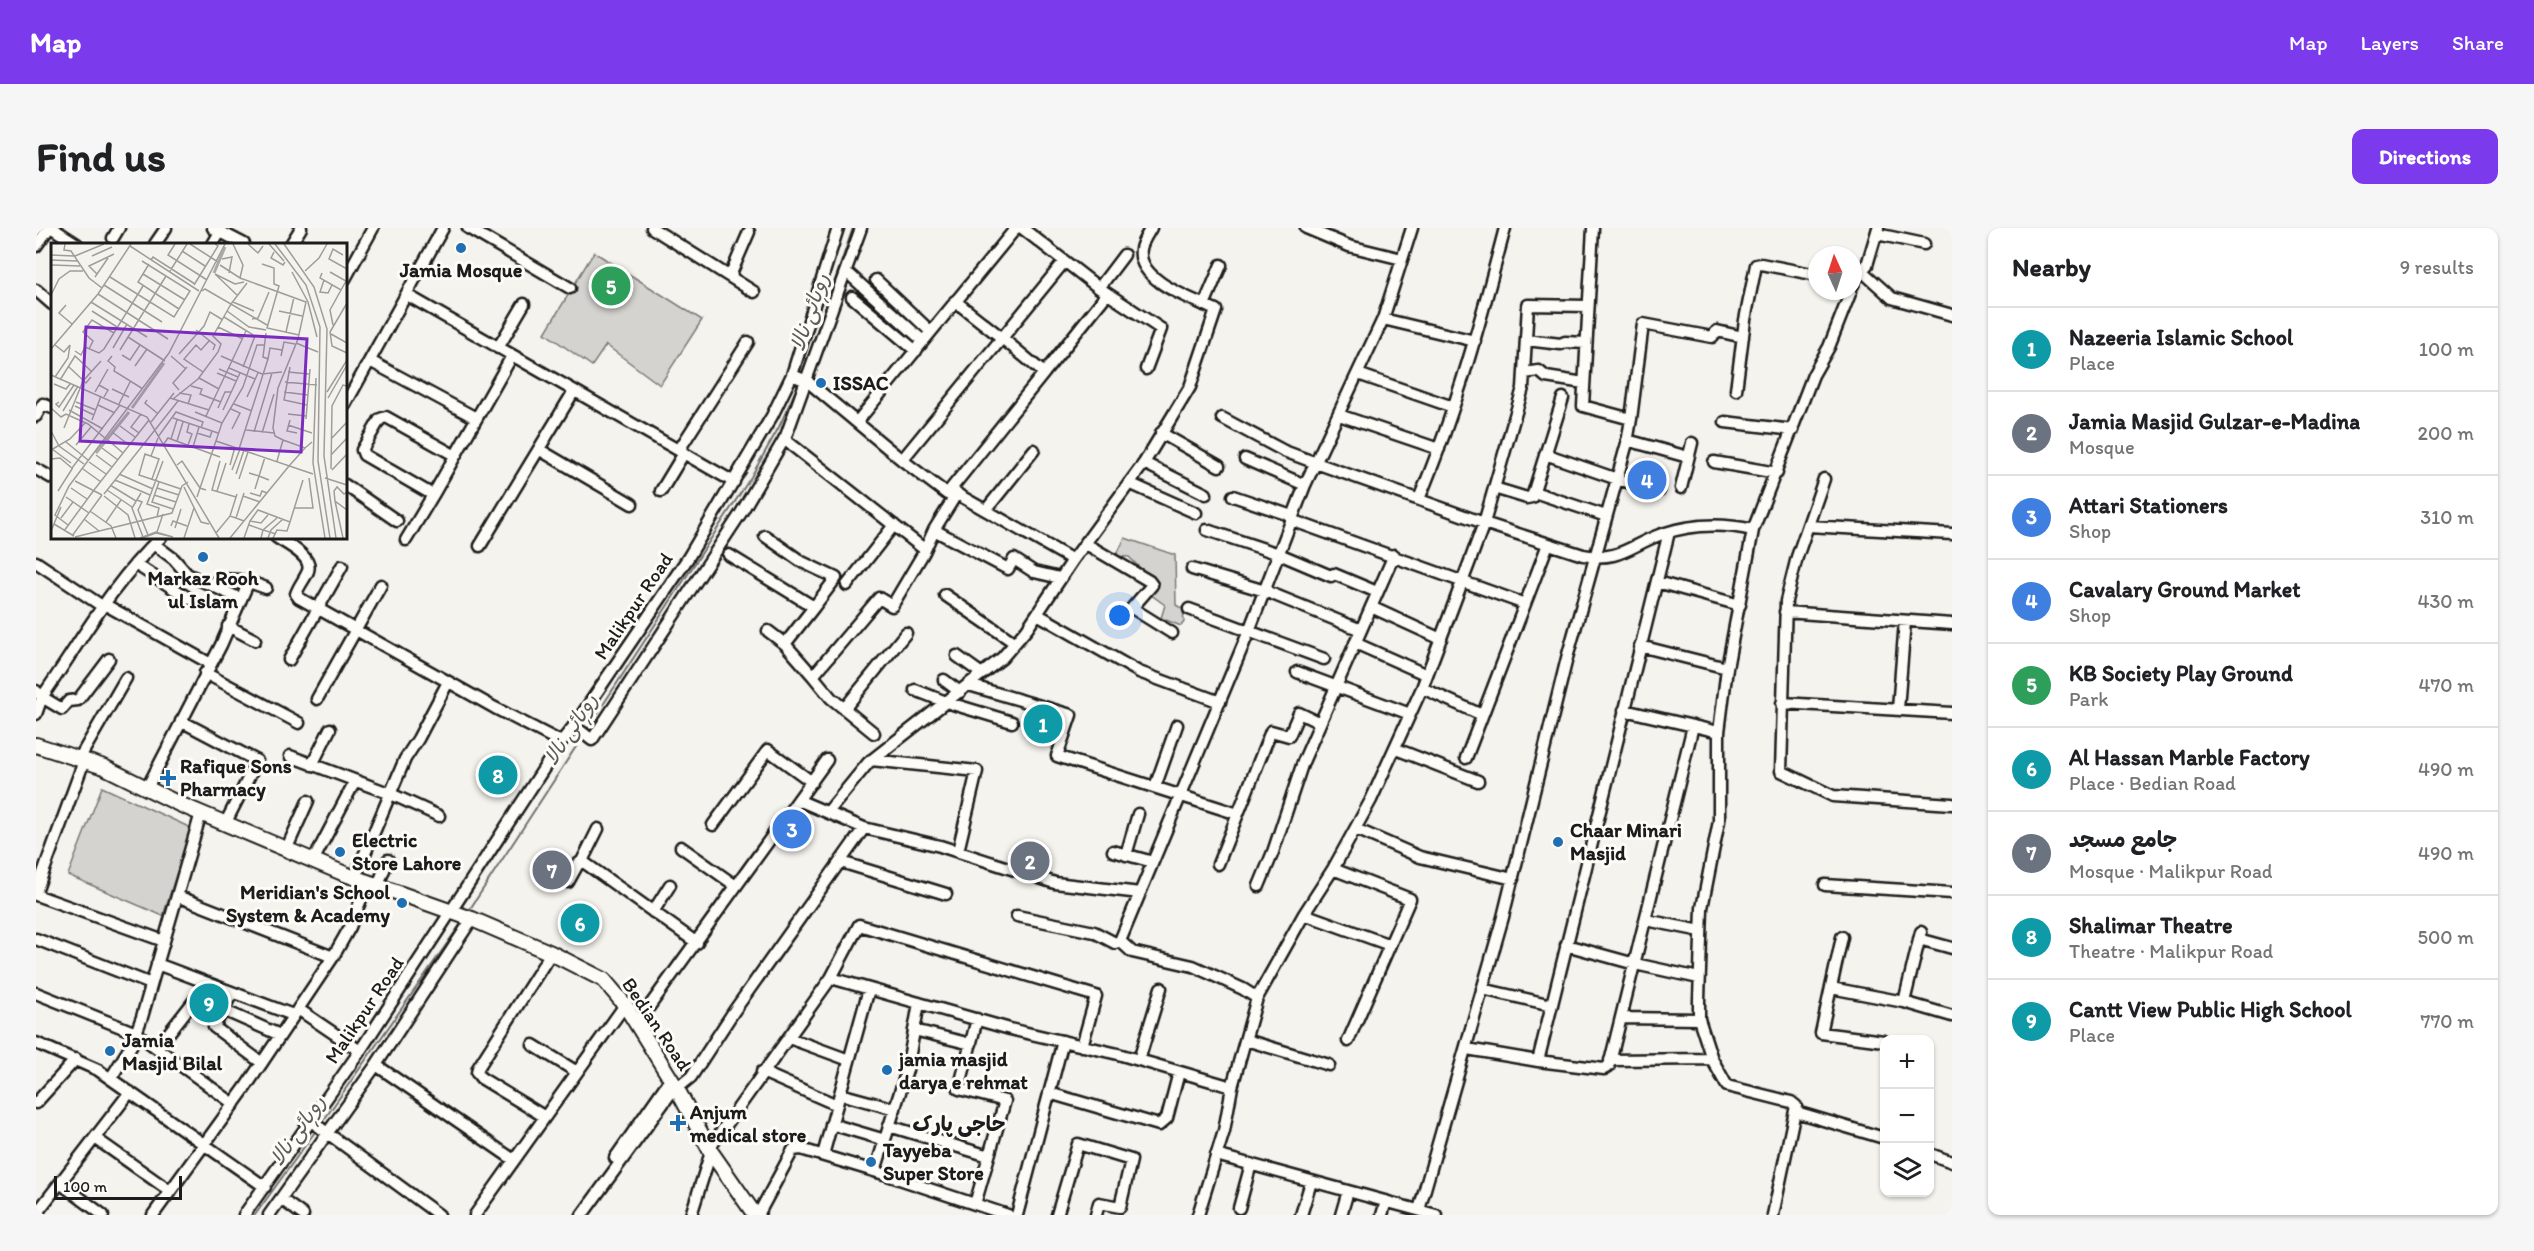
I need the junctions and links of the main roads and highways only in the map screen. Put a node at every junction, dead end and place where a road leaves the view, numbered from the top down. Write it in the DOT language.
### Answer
graph roads {
  1 [pos="36,745"];
  2 [pos="756,1215"];
  1 -- 2 [label="main road, Bedian Road"];
}
